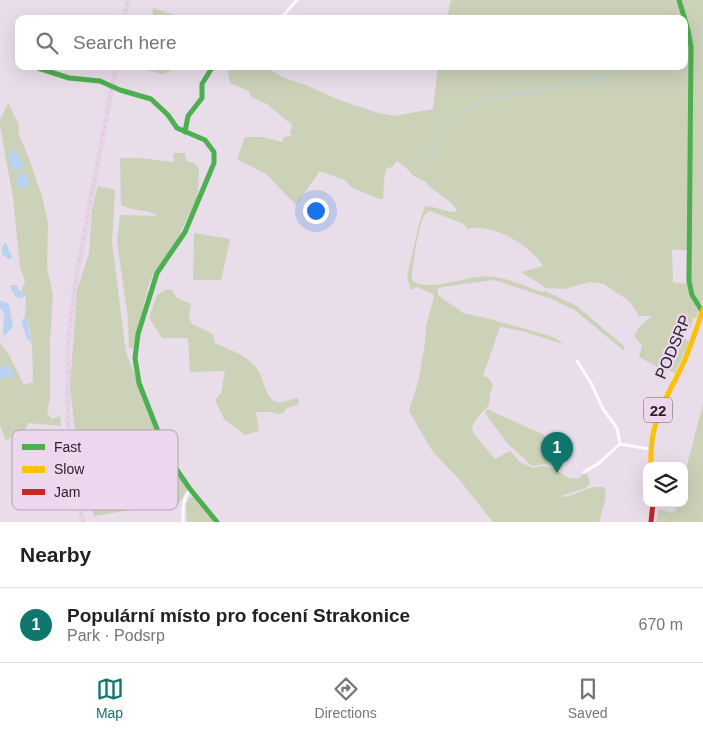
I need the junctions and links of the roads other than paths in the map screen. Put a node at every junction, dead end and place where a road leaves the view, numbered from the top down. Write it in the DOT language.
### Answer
graph roads {
  1 [pos="297,0"];
  2 [pos="678,0"];
  3 [pos="284,15"];
  4 [pos="683,15"];
  5 [pos="688,30"];
  6 [pos="44,70"];
  7 [pos="211,70"];
  8 [pos="185,132"];
  9 [pos="703,310"];
  10 [pos="577,361"];
  11 [pos="157,430"];
  12 [pos="620,444"];
  13 [pos="649,449"];
  14 [pos="650,462"];
  15 [pos="178,472"];
  16 [pos="584,472"];
  17 [pos="190,489"];
  18 [pos="653,507"];
  19 [pos="183,522"];
  20 [pos="218,522"];
  21 [pos="652,522"];
  1 -- 3 [label="street"];
  2 -- 4 [label="street"];
  5 -- 9 [label="street"];
  6 -- 8 [label="street"];
  7 -- 8 [label="street"];
  8 -- 11 [label="street"];
  9 -- 13 [label="street, PODSRP / 22"];
  10 -- 12 [label="street"];
  12 -- 13 [label="street"];
  12 -- 16 [label="street"];
  13 -- 14 [label="street, PODSRP / 22"];
  15 -- 17 [label="street"];
  17 -- 19 [label="street"];
  17 -- 20 [label="street"];
  18 -- 21 [label="street"];
}
